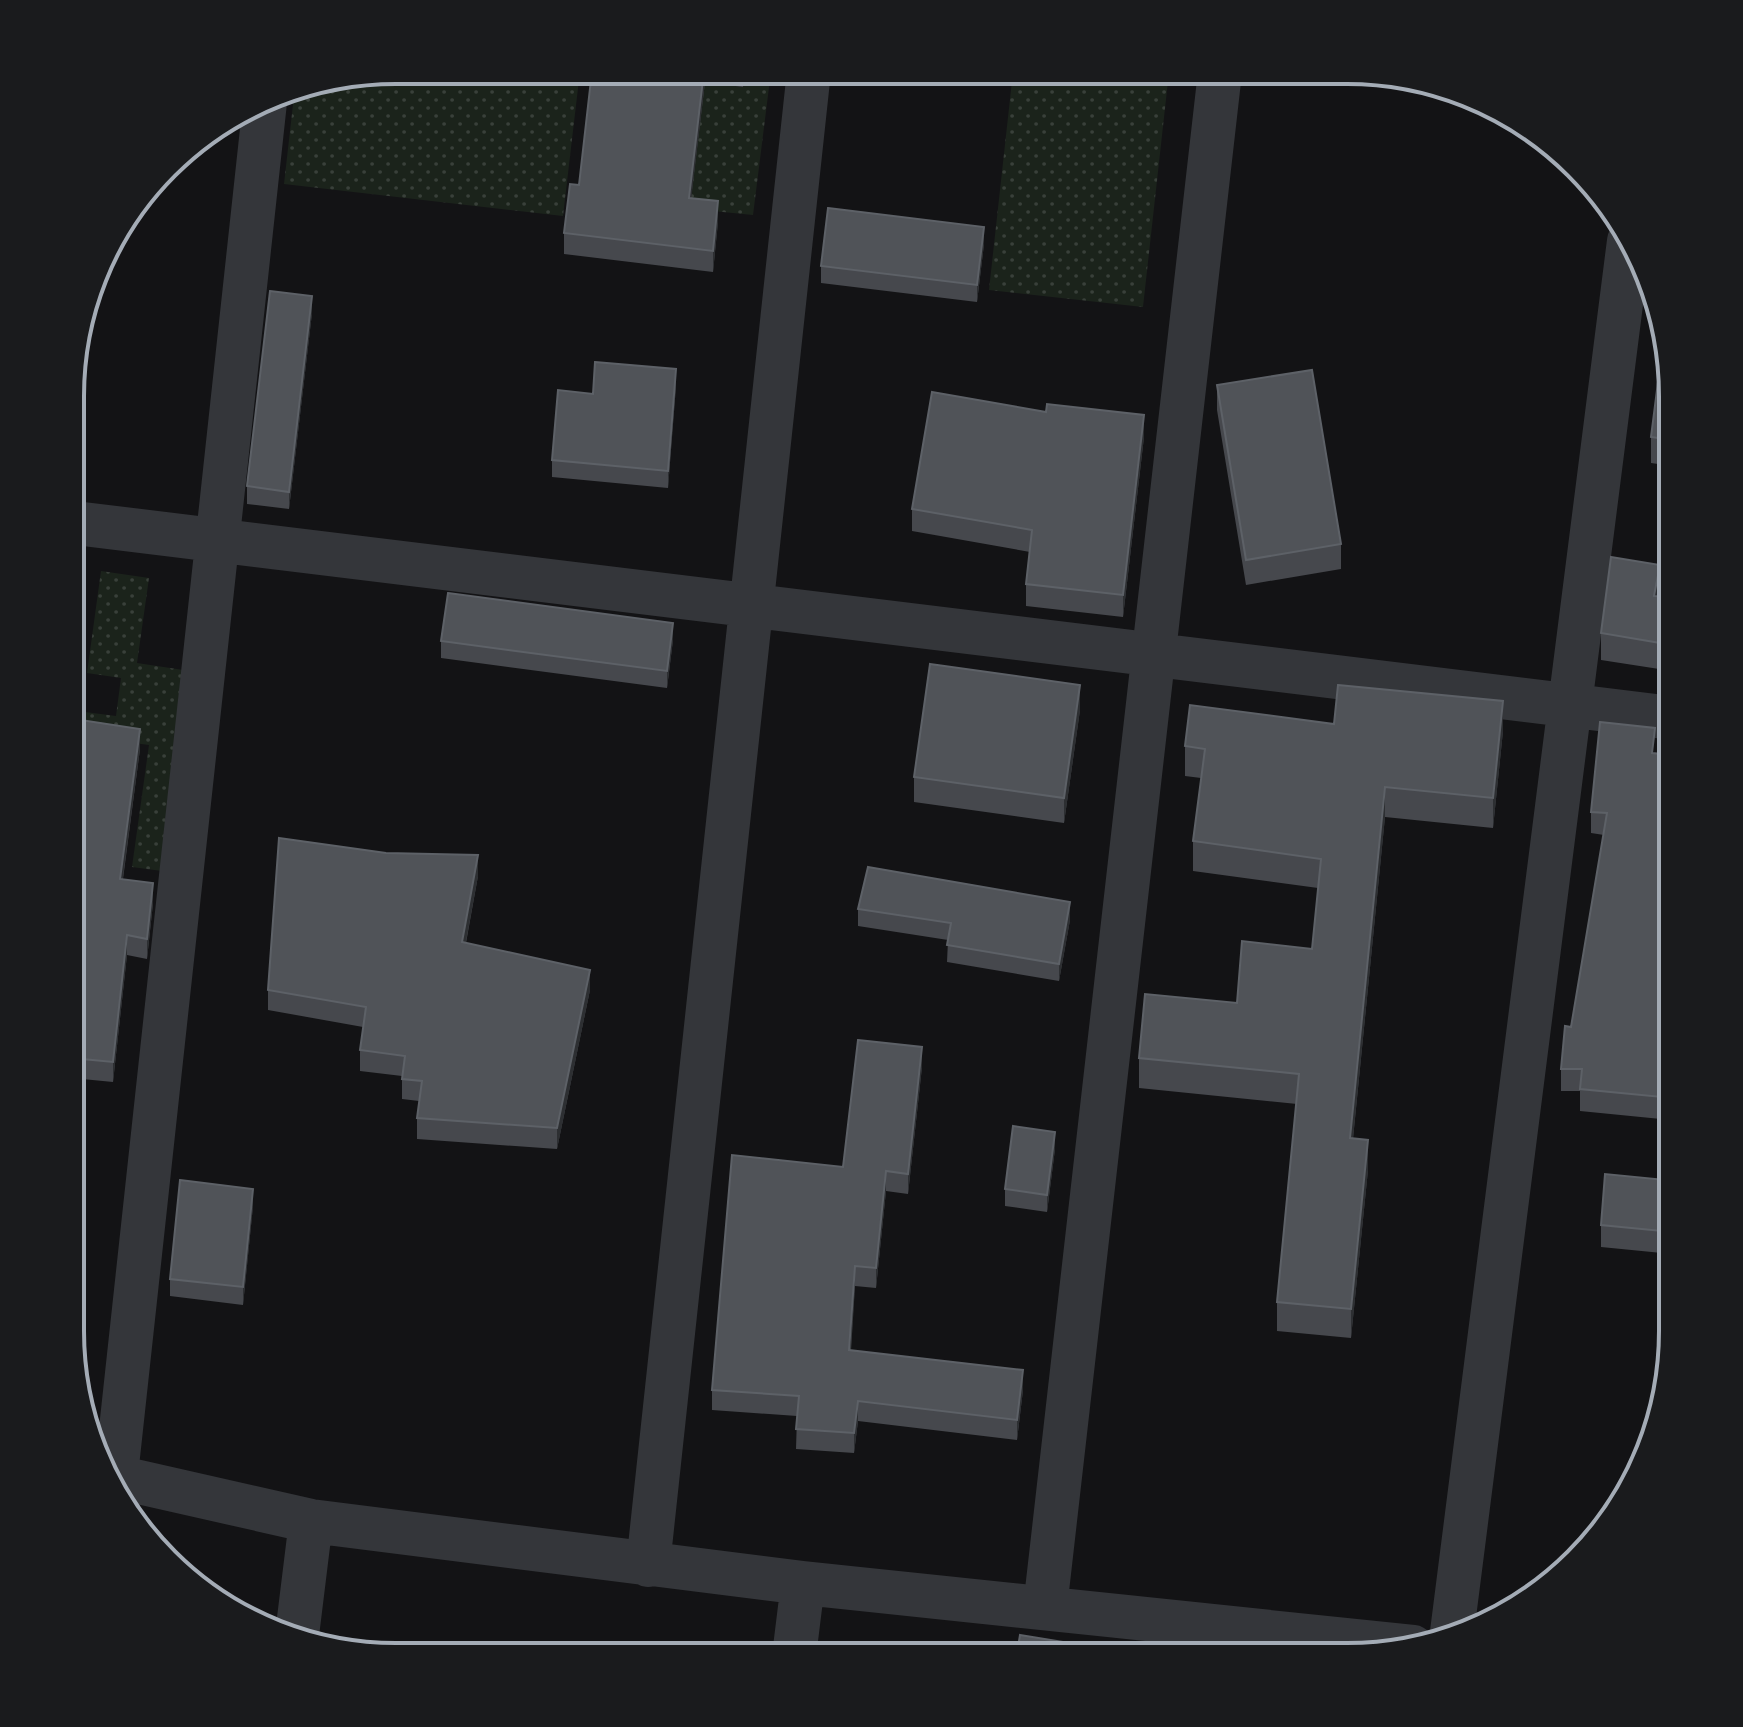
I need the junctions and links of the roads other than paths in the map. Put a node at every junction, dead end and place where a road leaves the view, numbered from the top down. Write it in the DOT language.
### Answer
graph roads {
  1 [pos="808,84"];
  2 [pos="1219,84"];
  3 [pos="264,113"];
  4 [pos="1627,258"];
  5 [pos="84,524"];
  6 [pos="216,540"];
  7 [pos="751,606"];
  8 [pos="1153,655"];
  9 [pos="1570,706"];
  10 [pos="1659,716"];
  11 [pos="113,1463"];
  12 [pos="120,1477"];
  13 [pos="311,1521"];
  14 [pos="648,1565"];
  15 [pos="803,1583"];
  16 [pos="1045,1608"];
  17 [pos="1453,1624"];
  18 [pos="298,1627"];
  19 [pos="1176,1639"];
  20 [pos="796,1643"];
  21 [pos="1294,1643"];
  1 -- 7 [label="street"];
  2 -- 8 [label="street"];
  3 -- 6 [label="street"];
  4 -- 9 [label="street"];
  5 -- 6 [label="street"];
  6 -- 7 [label="street"];
  6 -- 11 [label="street"];
  7 -- 8 [label="street"];
  7 -- 14 [label="street"];
  8 -- 9 [label="street"];
  8 -- 16 [label="street"];
  9 -- 10 [label="street"];
  9 -- 17 [label="street"];
  12 -- 13 [label="street"];
  13 -- 14 [label="street"];
  13 -- 18 [label="street"];
  14 -- 15 [label="street"];
  15 -- 16 [label="street"];
  15 -- 20 [label="street"];
  16 -- 19 [label="street"];
  19 -- 21 [label="street"];
}
